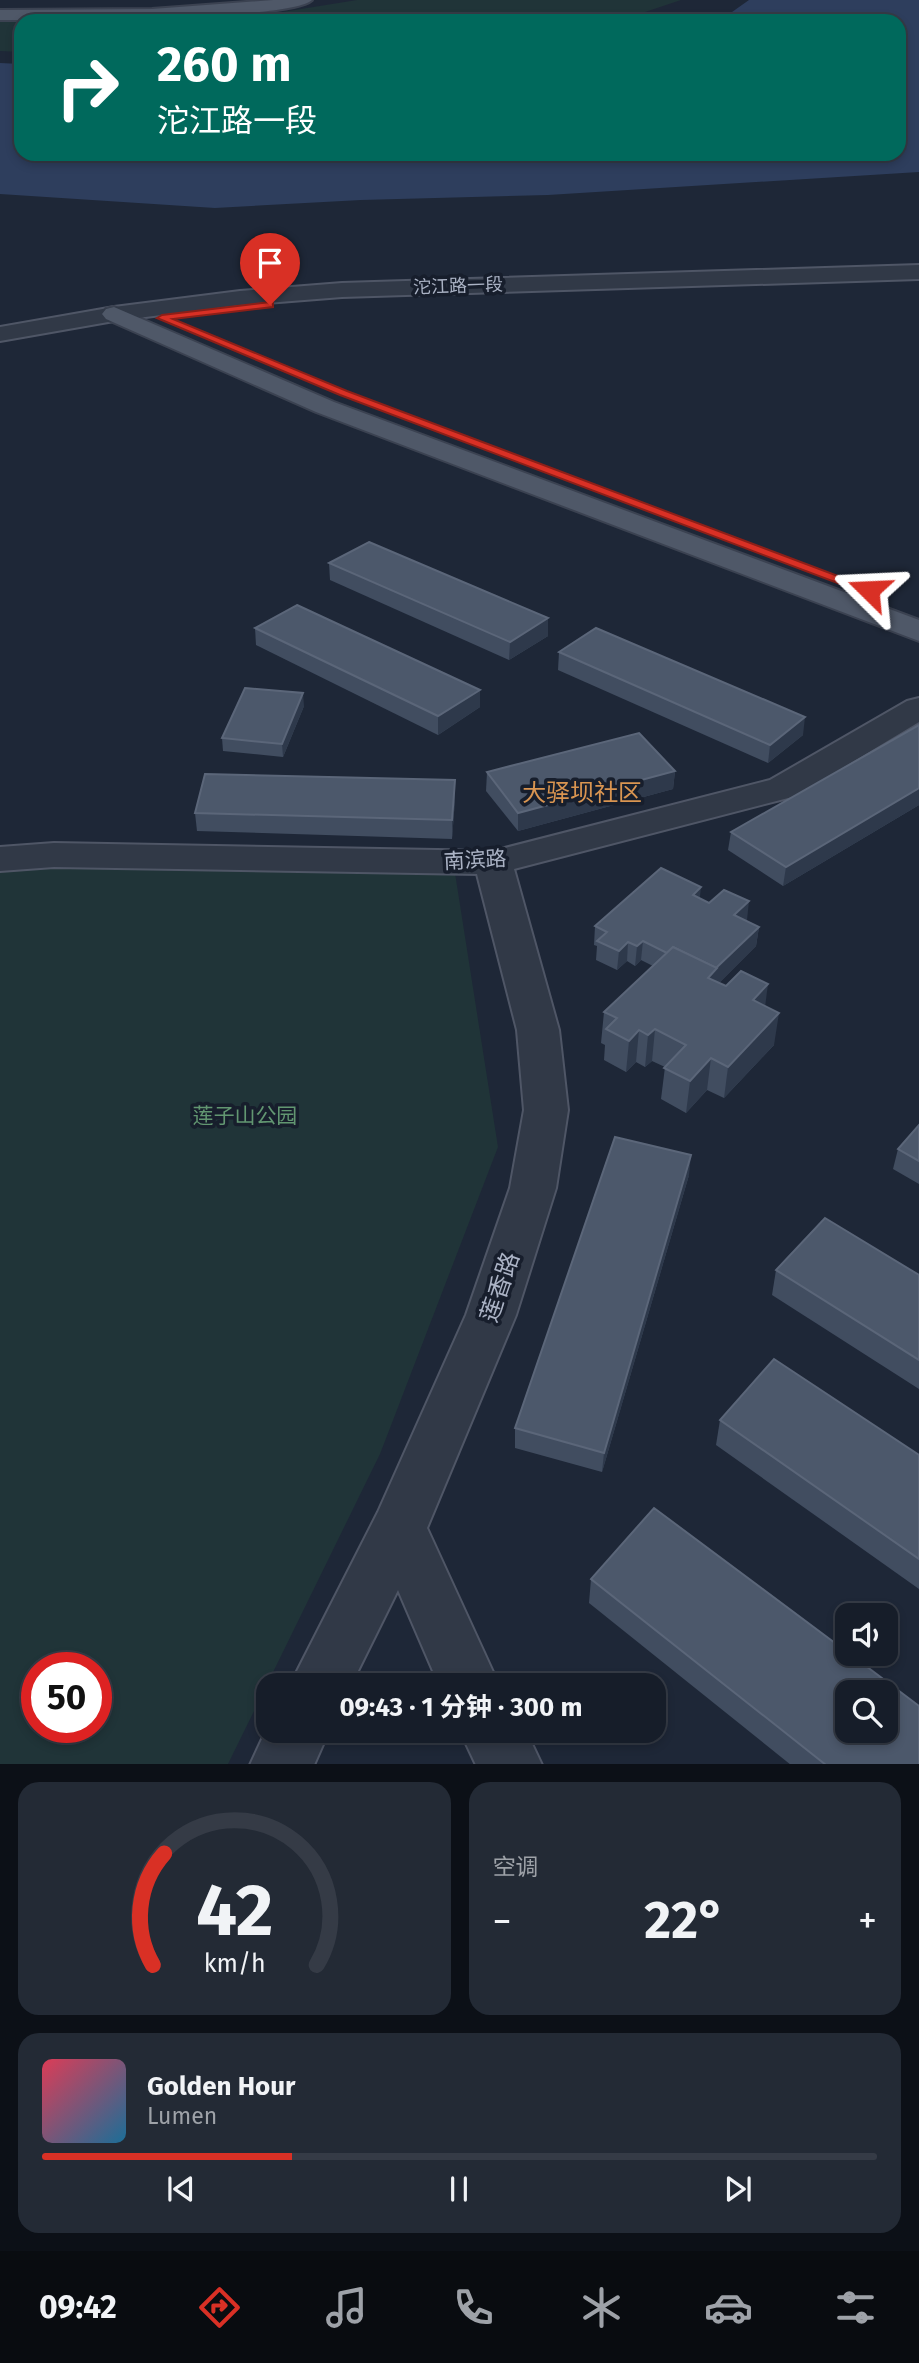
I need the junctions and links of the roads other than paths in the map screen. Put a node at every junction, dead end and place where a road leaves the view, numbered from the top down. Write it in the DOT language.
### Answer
graph roads {
  1 [pos="261,0"];
  2 [pos="312,1"];
  3 [pos="0,9"];
  4 [pos="164,14"];
  5 [pos="919,272"];
  6 [pos="919,280"];
  7 [pos="121,318"];
  8 [pos="162,318"];
  9 [pos="0,334"];
  10 [pos="0,343"];
  11 [pos="919,609"];
  12 [pos="919,631"];
  13 [pos="919,708"];
  14 [pos="0,859"];
  15 [pos="493,863"];
  16 [pos="399,1528"];
  17 [pos="326,1673"];
  18 [pos="464,1673"];
  19 [pos="292,1743"];
  20 [pos="498,1743"];
  21 [pos="282,1764"];
  22 [pos="510,1764"];
  1 -- 3 [label="main road"];
  2 -- 4 [label="main road"];
  5 -- 7 [label="street, 沱江路一段"];
  6 -- 8 [label="street, 沱江路一段"];
  7 -- 8 [label="street, 沱江路一段"];
  7 -- 9 [label="street, 沱江路一段"];
  7 -- 10 [label="street, 沱江路一段"];
  7 -- 12 [label="main road"];
  8 -- 11 [label="main road"];
  13 -- 15 [label="street, 南滨路"];
  14 -- 15 [label="street, 南滨路"];
  15 -- 16 [label="street, 莲香路"];
  16 -- 17 [label="street, 莲香路"];
  16 -- 18 [label="street"];
  19 -- 21 [label="street"];
  20 -- 22 [label="street"];
}
